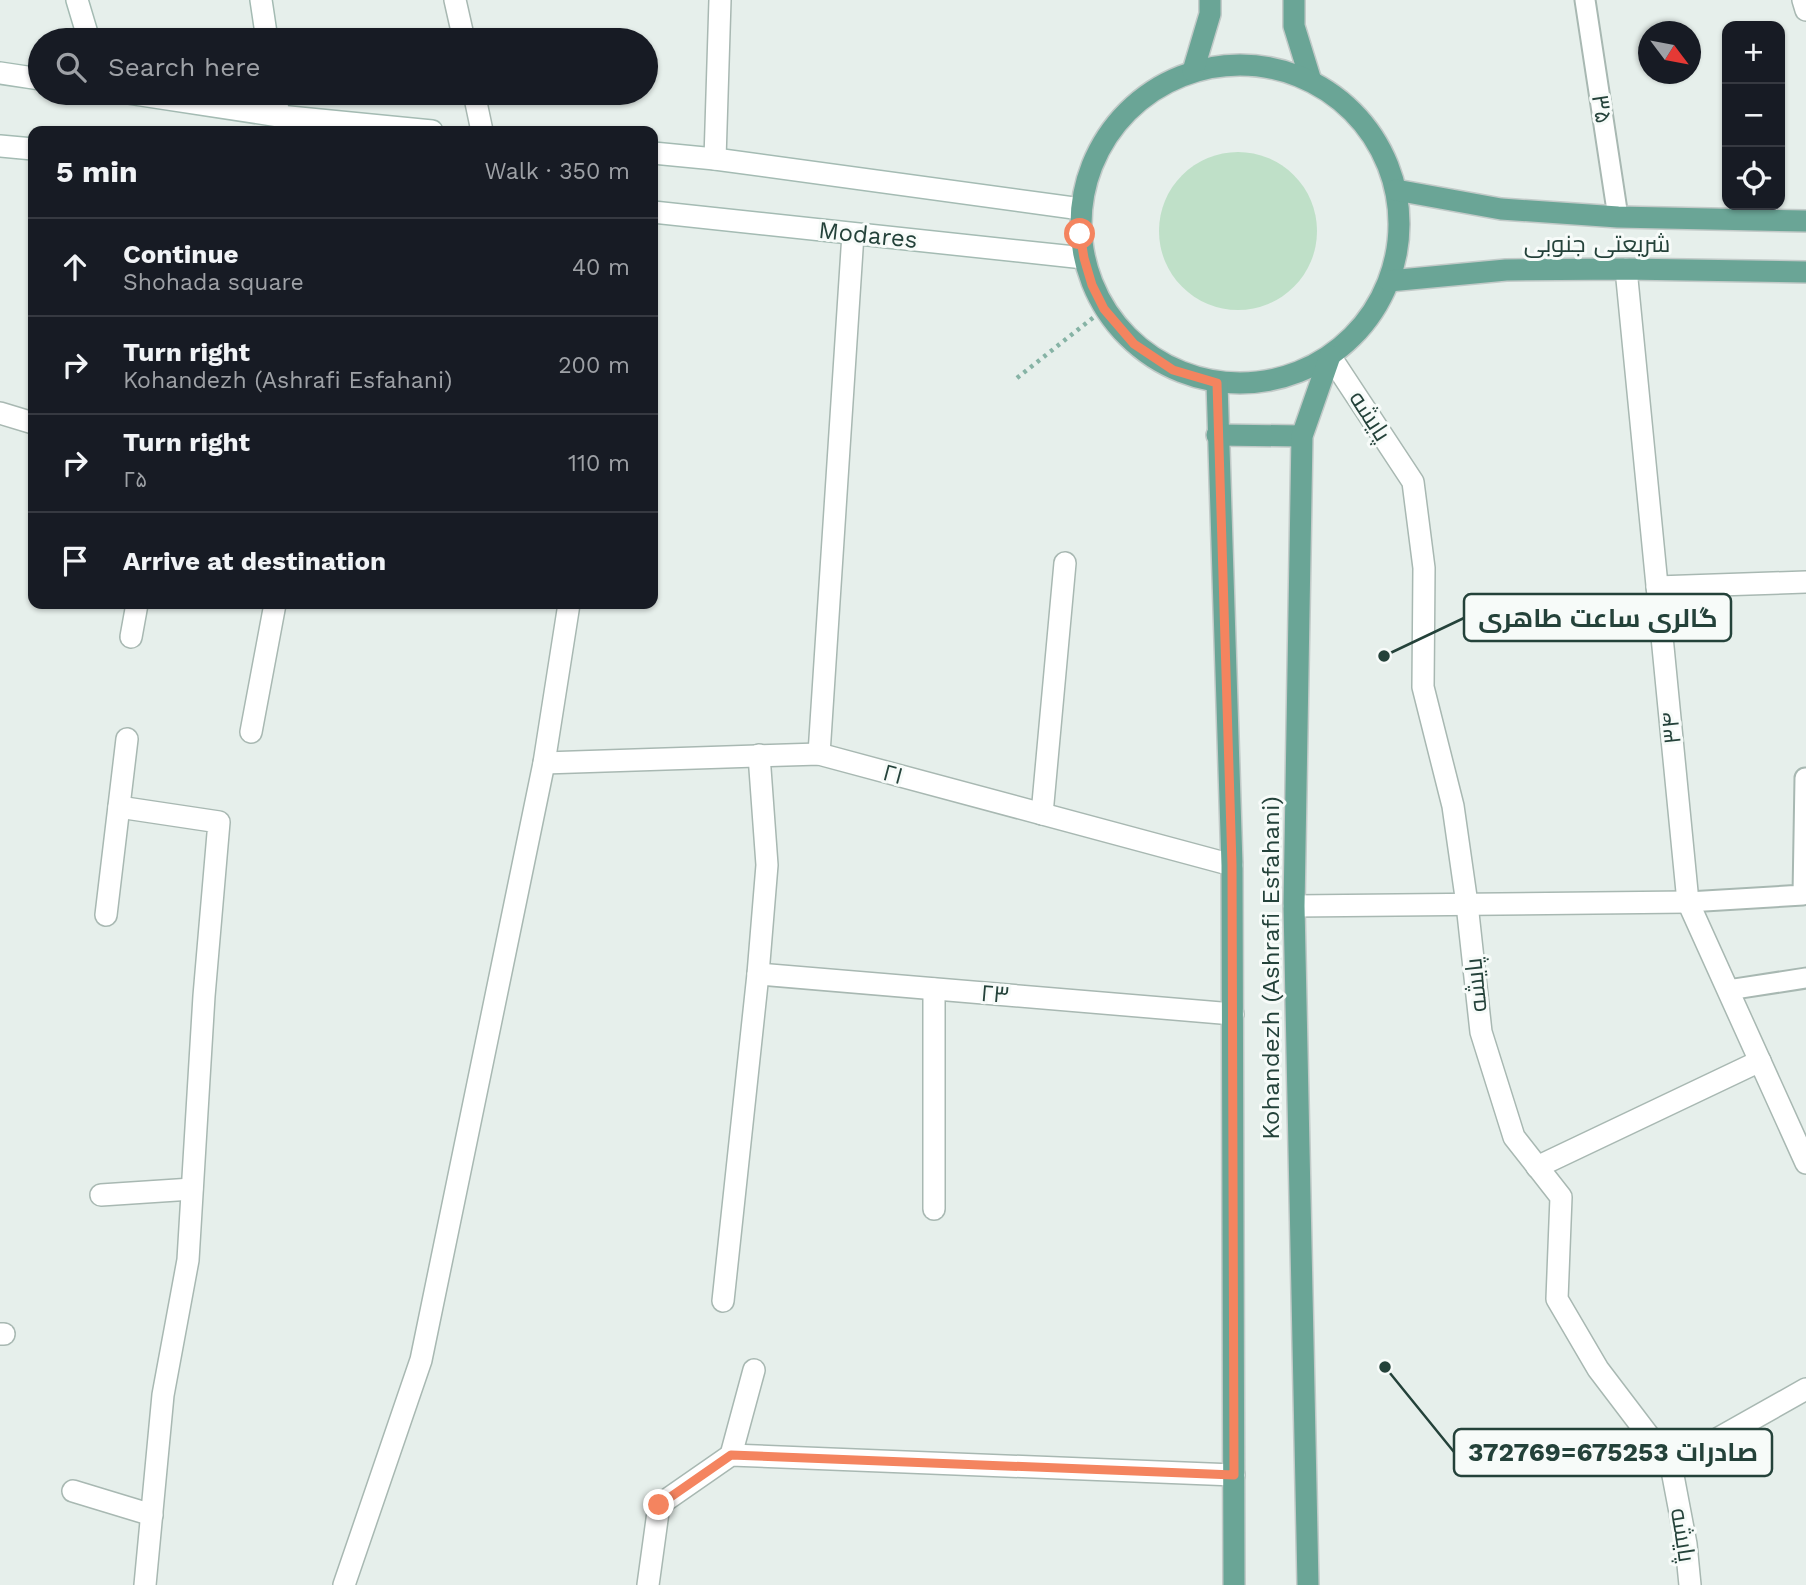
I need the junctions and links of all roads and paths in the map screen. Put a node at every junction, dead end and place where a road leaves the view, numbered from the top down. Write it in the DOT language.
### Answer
graph roads {
  1 [pos="78,0"];
  2 [pos="261,0"];
  3 [pos="455,0"];
  4 [pos="720,0"];
  5 [pos="1210,0"];
  6 [pos="1294,0"];
  7 [pos="1585,0"];
  8 [pos="1803,0"];
  9 [pos="1806,10"];
  10 [pos="86,28"];
  11 [pos="265,28"];
  12 [pos="461,28"];
  13 [pos="1193,71"];
  14 [pos="0,73"];
  15 [pos="28,77"];
  16 [pos="1311,81"];
  17 [pos="207,105"];
  18 [pos="277,105"];
  19 [pos="477,105"];
  20 [pos="279,116"];
  21 [pos="381,126"];
  22 [pos="481,126"];
  23 [pos="0,146"];
  24 [pos="28,149"];
  25 [pos="658,153"];
  26 [pos="715,159"];
  27 [pos="1396,190"];
  28 [pos="1081,209"];
  29 [pos="658,213"];
  30 [pos="1618,217"];
  31 [pos="1806,221"];
  32 [pos="853,234"];
  33 [pos="1084,258"];
  34 [pos="1626,269"];
  35 [pos="1806,272"];
  36 [pos="1389,281"];
  37 [pos="1104,309"];
  38 [pos="1330,356"];
  39 [pos="1017,378"];
  40 [pos="1217,383"];
  41 [pos="0,413"];
  42 [pos="28,421"];
  43 [pos="1217,435"];
  44 [pos="1301,436"];
  45 [pos="1065,563"];
  46 [pos="1806,582"];
  47 [pos="1657,587"];
  48 [pos="136,609"];
  49 [pos="274,609"];
  50 [pos="568,609"];
  51 [pos="131,637"];
  52 [pos="251,732"];
  53 [pos="127,739"];
  54 [pos="819,754"];
  55 [pos="759,755"];
  56 [pos="544,763"];
  57 [pos="1805,778"];
  58 [pos="119,807"];
  59 [pos="1042,814"];
  60 [pos="1232,865"];
  61 [pos="1688,902"];
  62 [pos="1467,904"];
  63 [pos="1294,906"];
  64 [pos="106,915"];
  65 [pos="758,974"];
  66 [pos="1806,978"];
  67 [pos="934,989"];
  68 [pos="1728,990"];
  69 [pos="1233,1014"];
  70 [pos="1760,1061"];
  71 [pos="1806,1163"];
  72 [pos="1537,1167"];
  73 [pos="192,1189"];
  74 [pos="101,1195"];
  75 [pos="934,1209"];
  76 [pos="723,1301"];
  77 [pos="754,1370"];
  78 [pos="1806,1389"];
  79 [pos="731,1455"];
  80 [pos="1671,1465"];
  81 [pos="1234,1475"];
  82 [pos="73,1491"];
  83 [pos="152,1515"];
  84 [pos="145,1585"];
  85 [pos="344,1585"];
  86 [pos="648,1585"];
  87 [pos="1234,1585"];
  88 [pos="1308,1585"];
  89 [pos="1690,1585"];
  1 -- 10 [label="street"];
  2 -- 11 [label="street"];
  3 -- 12 [label="street"];
  4 -- 26 [label="street"];
  5 -- 13 [label="main road"];
  6 -- 16 [label="main road"];
  7 -- 30 [label="lane, ۳۵"];
  8 -- 9 [label="street"];
  13 -- 16 [label="main road"];
  13 -- 28 [label="main road"];
  14 -- 15 [label="street"];
  16 -- 27 [label="main road"];
  17 -- 20 [label="street"];
  18 -- 20 [label="street"];
  19 -- 22 [label="street"];
  20 -- 21 [label="street"];
  23 -- 24 [label="street"];
  25 -- 26 [label="street"];
  26 -- 28 [label="street"];
  27 -- 30 [label="main road, شریعتی جنوبی"];
  27 -- 36 [label="main road"];
  28 -- 33 [label="main road"];
  29 -- 32 [label="street, Modares"];
  30 -- 31 [label="main road, شریعتی جنوبی"];
  32 -- 33 [label="street, Modares"];
  32 -- 54 [label="street"];
  33 -- 37 [label="main road"];
  34 -- 35 [label="main road, شریعتی جنوبی"];
  34 -- 36 [label="main road, شریعتی جنوبی"];
  34 -- 47 [label="street, ۳۴"];
  36 -- 38 [label="main road"];
  37 -- 39 [label="path"];
  37 -- 40 [label="main road"];
  38 -- 40 [label="main road"];
  38 -- 44 [label="main road, Kohandezh (Ashrafi Esfahani)"];
  38 -- 62 [label="street, پایشه"];
  40 -- 43 [label="main road, Kohandezh (Ashrafi Esfahani)"];
  41 -- 42 [label="street"];
  43 -- 44 [label="main road"];
  43 -- 60 [label="main road, Kohandezh (Ashrafi Esfahani)"];
  44 -- 63 [label="main road, Kohandezh (Ashrafi Esfahani)"];
  45 -- 59 [label="street"];
  46 -- 47 [label="street"];
  47 -- 61 [label="street, ۳۴"];
  48 -- 51 [label="street"];
  49 -- 52 [label="street"];
  50 -- 56 [label="street"];
  53 -- 58 [label="street"];
  54 -- 55 [label="street, ۲۱"];
  54 -- 59 [label="street, ۲۱"];
  55 -- 56 [label="street, ۲۱"];
  55 -- 65 [label="street"];
  56 -- 85 [label="street"];
  57 -- 61 [label="lane"];
  58 -- 64 [label="street"];
  58 -- 73 [label="street"];
  59 -- 60 [label="street, ۲۱"];
  60 -- 69 [label="main road, Kohandezh (Ashrafi Esfahani)"];
  61 -- 62 [label="street"];
  61 -- 68 [label="street, ۳۴"];
  62 -- 63 [label="street"];
  62 -- 72 [label="street, پایشه"];
  63 -- 88 [label="main road, Kohandezh (Ashrafi Esfahani)"];
  65 -- 67 [label="street, ۲۳"];
  65 -- 76 [label="street"];
  66 -- 68 [label="lane"];
  67 -- 69 [label="street, ۲۳"];
  67 -- 75 [label="street"];
  68 -- 70 [label="street, ۳۴"];
  69 -- 81 [label="main road, Kohandezh (Ashrafi Esfahani)"];
  70 -- 71 [label="street, ۳۴"];
  70 -- 72 [label="street"];
  72 -- 80 [label="street, پایشه"];
  73 -- 74 [label="street"];
  73 -- 83 [label="street"];
  77 -- 79 [label="street"];
  78 -- 80 [label="street"];
  79 -- 81 [label="street"];
  79 -- 86 [label="street"];
  80 -- 89 [label="street, پایشه"];
  81 -- 87 [label="main road, Kohandezh (Ashrafi Esfahani)"];
  82 -- 83 [label="street"];
  83 -- 84 [label="street"];
}
